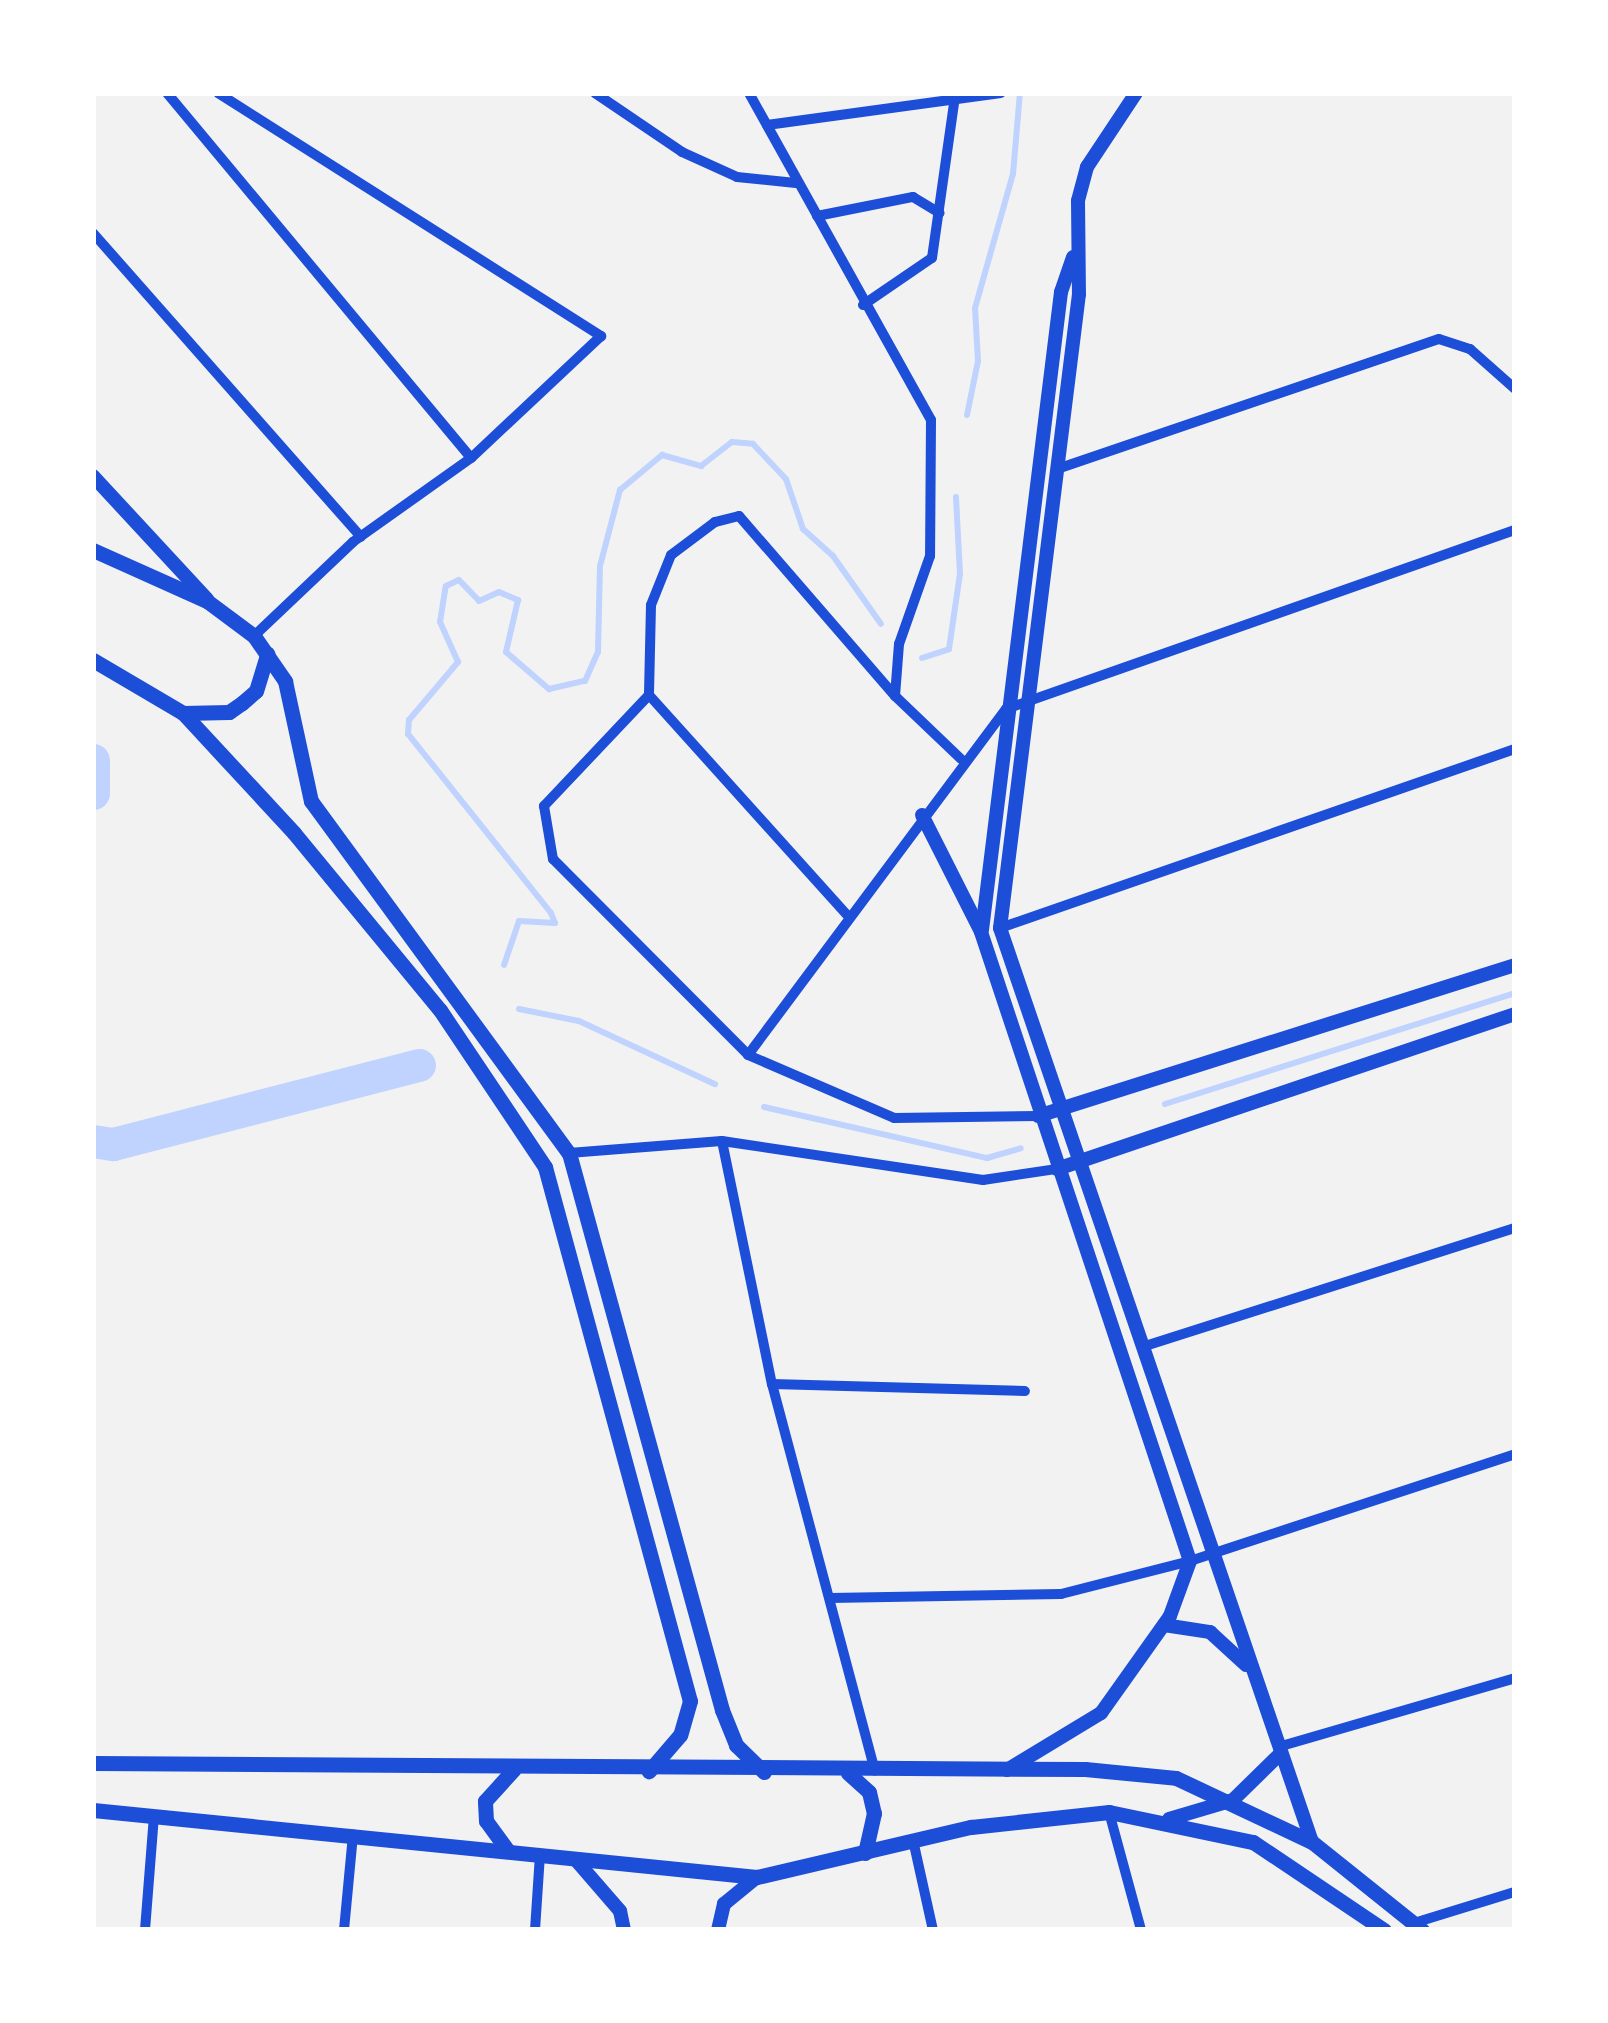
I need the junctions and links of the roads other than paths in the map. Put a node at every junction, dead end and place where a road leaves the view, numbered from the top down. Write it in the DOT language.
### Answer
graph roads {
  1 [pos="167,93"];
  2 [pos="218,93"];
  3 [pos="595,93"];
  4 [pos="749,93"];
  5 [pos="1001,93"];
  6 [pos="1136,93"];
  7 [pos="955,96"];
  8 [pos="767,125"];
  9 [pos="796,183"];
  10 [pos="940,213"];
  11 [pos="817,216"];
  12 [pos="93,233"];
  13 [pos="1074,252"];
  14 [pos="863,305"];
  15 [pos="1515,389"];
  16 [pos="472,458"];
  17 [pos="1060,468"];
  18 [pos="93,476"];
  19 [pos="1515,530"];
  20 [pos="361,537"];
  21 [pos="93,550"];
  22 [pos="215,607"];
  23 [pos="254,636"];
  24 [pos="267,654"];
  25 [pos="93,660"];
  26 [pos="649,695"];
  27 [pos="895,696"];
  28 [pos="1026,697"];
  29 [pos="1006,709"];
  30 [pos="183,713"];
  31 [pos="1515,749"];
  32 [pos="961,759"];
  33 [pos="922,815"];
  34 [pos="846,914"];
  35 [pos="1000,928"];
  36 [pos="982,932"];
  37 [pos="1515,964"];
  38 [pos="1515,1014"];
  39 [pos="748,1055"];
  40 [pos="1066,1109"];
  41 [pos="1038,1116"];
  42 [pos="722,1141"];
  43 [pos="569,1153"];
  44 [pos="1081,1162"];
  45 [pos="1057,1169"];
  46 [pos="1515,1228"];
  47 [pos="1142,1347"];
  48 [pos="772,1384"];
  49 [pos="1025,1390"];
  50 [pos="1515,1454"];
  51 [pos="1210,1554"];
  52 [pos="1190,1561"];
  53 [pos="830,1598"];
  54 [pos="1164,1625"];
  55 [pos="1250,1669"];
  56 [pos="1515,1678"];
  57 [pos="1278,1751"];
  58 [pos="93,1762"];
  59 [pos="514,1769"];
  60 [pos="1007,1770"];
  61 [pos="650,1771"];
  62 [pos="875,1771"];
  63 [pos="764,1772"];
  64 [pos="848,1773"];
  65 [pos="1233,1800"];
  66 [pos="93,1810"];
  67 [pos="1109,1812"];
  68 [pos="154,1816"];
  69 [pos="1169,1819"];
  70 [pos="353,1834"];
  71 [pos="913,1840"];
  72 [pos="1312,1842"];
  73 [pos="508,1851"];
  74 [pos="865,1853"];
  75 [pos="540,1855"];
  76 [pos="574,1859"];
  77 [pos="757,1877"];
  78 [pos="1515,1892"];
  79 [pos="1418,1927"];
  80 [pos="145,1930"];
  81 [pos="344,1930"];
  82 [pos="536,1930"];
  83 [pos="624,1930"];
  84 [pos="718,1930"];
  85 [pos="933,1930"];
  86 [pos="1141,1930"];
  87 [pos="1384,1930"];
  1 -- 16 [label="street"];
  2 -- 16 [label="street"];
  3 -- 9 [label="street"];
  4 -- 8 [label="street"];
  5 -- 7 [label="street"];
  6 -- 13 [label="street"];
  7 -- 8 [label="street"];
  7 -- 10 [label="street"];
  8 -- 9 [label="street"];
  9 -- 11 [label="street"];
  10 -- 11 [label="street"];
  10 -- 14 [label="street"];
  11 -- 14 [label="street"];
  12 -- 20 [label="street"];
  13 -- 17 [label="street"];
  13 -- 29 [label="street"];
  14 -- 27 [label="street"];
  15 -- 17 [label="street"];
  16 -- 20 [label="street"];
  17 -- 28 [label="street"];
  18 -- 22 [label="street"];
  19 -- 28 [label="street"];
  20 -- 23 [label="street"];
  21 -- 22 [label="main road"];
  22 -- 23 [label="main road"];
  23 -- 24 [label="main road"];
  24 -- 30 [label="main road"];
  24 -- 43 [label="main road"];
  25 -- 30 [label="main road"];
  26 -- 27 [label="street"];
  26 -- 34 [label="street"];
  26 -- 39 [label="street"];
  27 -- 32 [label="street"];
  28 -- 29 [label="street"];
  28 -- 35 [label="street"];
  29 -- 32 [label="street"];
  29 -- 36 [label="street"];
  30 -- 61 [label="main road"];
  31 -- 35 [label="street"];
  32 -- 33 [label="street"];
  33 -- 34 [label="street"];
  33 -- 36 [label="street"];
  34 -- 39 [label="street"];
  35 -- 40 [label="street"];
  36 -- 41 [label="street"];
  37 -- 40 [label="street"];
  38 -- 44 [label="street"];
  39 -- 41 [label="street"];
  40 -- 41 [label="street"];
  40 -- 44 [label="street"];
  41 -- 45 [label="street"];
  42 -- 43 [label="street"];
  42 -- 45 [label="street"];
  42 -- 48 [label="street"];
  43 -- 63 [label="main road"];
  44 -- 45 [label="street"];
  44 -- 47 [label="street"];
  45 -- 52 [label="street"];
  46 -- 47 [label="street"];
  47 -- 51 [label="street"];
  48 -- 49 [label="street"];
  48 -- 53 [label="street"];
  50 -- 51 [label="street"];
  51 -- 52 [label="street"];
  51 -- 55 [label="street"];
  52 -- 53 [label="street"];
  52 -- 54 [label="street"];
  53 -- 62 [label="street"];
  54 -- 55 [label="street"];
  54 -- 60 [label="street"];
  55 -- 57 [label="street"];
  56 -- 57 [label="street"];
  57 -- 65 [label="street"];
  57 -- 72 [label="street"];
  58 -- 59 [label="main road"];
  59 -- 61 [label="main road"];
  59 -- 73 [label="main road"];
  60 -- 62 [label="main road"];
  60 -- 65 [label="main road"];
  61 -- 63 [label="main road"];
  62 -- 64 [label="main road"];
  63 -- 64 [label="main road"];
  64 -- 74 [label="main road"];
  65 -- 69 [label="street"];
  65 -- 72 [label="main road"];
  66 -- 68 [label="main road"];
  67 -- 69 [label="main road"];
  67 -- 71 [label="main road"];
  67 -- 86 [label="street"];
  68 -- 70 [label="main road"];
  68 -- 80 [label="street"];
  69 -- 87 [label="main road"];
  70 -- 73 [label="main road"];
  70 -- 81 [label="street"];
  71 -- 74 [label="main road"];
  71 -- 85 [label="street"];
  72 -- 79 [label="main road"];
  73 -- 75 [label="main road"];
  74 -- 77 [label="main road"];
  75 -- 76 [label="main road"];
  75 -- 82 [label="street"];
  76 -- 77 [label="main road"];
  76 -- 83 [label="street"];
  77 -- 84 [label="street"];
  78 -- 79 [label="street"];
}
